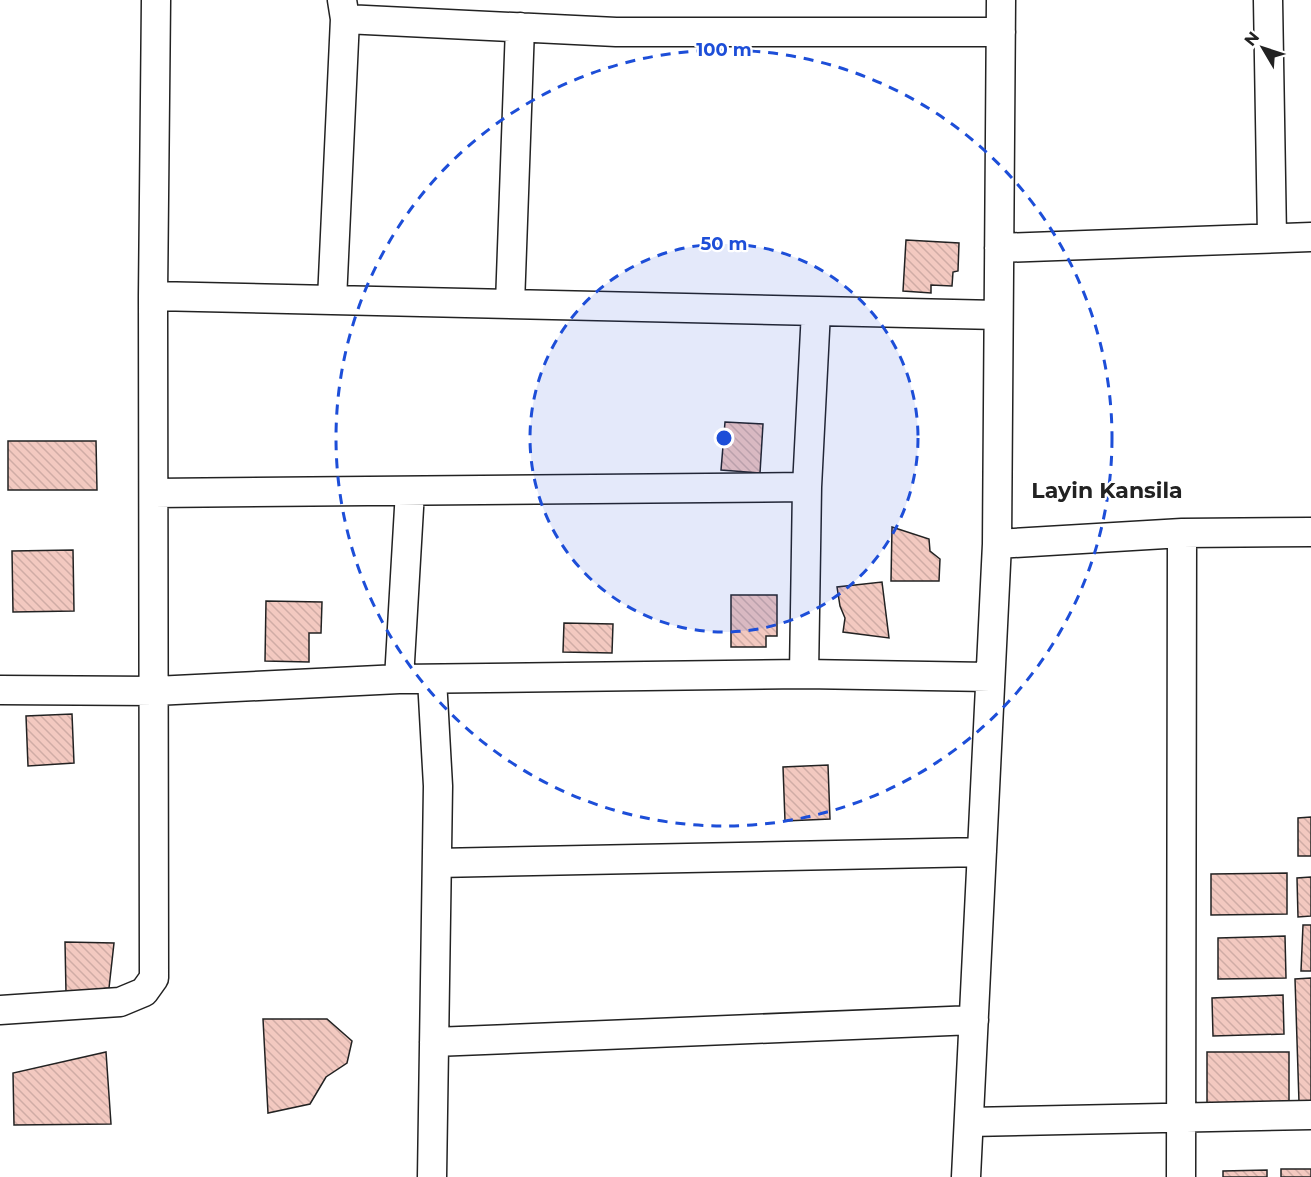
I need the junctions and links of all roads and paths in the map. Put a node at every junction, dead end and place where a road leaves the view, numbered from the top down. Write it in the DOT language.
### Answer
graph roads {
  1 [pos="156,0"];
  2 [pos="1001,0"];
  3 [pos="1268,0"];
  4 [pos="344,9"];
  5 [pos="520,27"];
  6 [pos="1001,32"];
  7 [pos="1272,237"];
  8 [pos="1311,237"];
  9 [pos="999,248"];
  10 [pos="153,296"];
  11 [pos="332,300"];
  12 [pos="510,304"];
  13 [pos="816,311"];
  14 [pos="998,315"];
  15 [pos="807,487"];
  16 [pos="410,491"];
  17 [pos="154,493"];
  18 [pos="1311,532"];
  19 [pos="1182,533"];
  20 [pos="997,544"];
  21 [pos="804,674"];
  22 [pos="990,677"];
  23 [pos="399,679"];
  24 [pos="432,679"];
  25 [pos="0,690"];
  26 [pos="155,691"];
  27 [pos="982,852"];
  28 [pos="437,863"];
  29 [pos="0,1010"];
  30 [pos="974,1020"];
  31 [pos="434,1042"];
  32 [pos="1311,1115"];
  33 [pos="1182,1118"];
  34 [pos="969,1122"];
  35 [pos="432,1177"];
  36 [pos="966,1177"];
  37 [pos="1181,1177"];
  1 -- 10 [label="street"];
  2 -- 6 [label="street"];
  3 -- 7 [label="street"];
  4 -- 5 [label="street"];
  4 -- 11 [label="street"];
  5 -- 6 [label="street"];
  5 -- 12 [label="street"];
  6 -- 9 [label="street"];
  7 -- 8 [label="street"];
  7 -- 9 [label="street"];
  9 -- 14 [label="street"];
  10 -- 11 [label="street"];
  10 -- 17 [label="street"];
  11 -- 12 [label="street"];
  12 -- 13 [label="street"];
  13 -- 14 [label="street"];
  13 -- 15 [label="street"];
  14 -- 20 [label="street"];
  15 -- 16 [label="street"];
  15 -- 21 [label="street"];
  16 -- 17 [label="street"];
  16 -- 23 [label="street"];
  17 -- 26 [label="street"];
  18 -- 19 [label="street"];
  19 -- 20 [label="street"];
  19 -- 33 [label="street"];
  20 -- 22 [label="street"];
  21 -- 22 [label="street"];
  21 -- 24 [label="street"];
  22 -- 27 [label="street"];
  23 -- 24 [label="street"];
  23 -- 26 [label="street"];
  24 -- 28 [label="street"];
  25 -- 26 [label="street"];
  26 -- 29 [label="street"];
  27 -- 28 [label="street"];
  27 -- 30 [label="street"];
  28 -- 31 [label="street"];
  30 -- 31 [label="street"];
  30 -- 34 [label="street"];
  31 -- 35 [label="street"];
  32 -- 33 [label="street"];
  33 -- 34 [label="street"];
  33 -- 37 [label="street"];
  34 -- 36 [label="street"];
}
